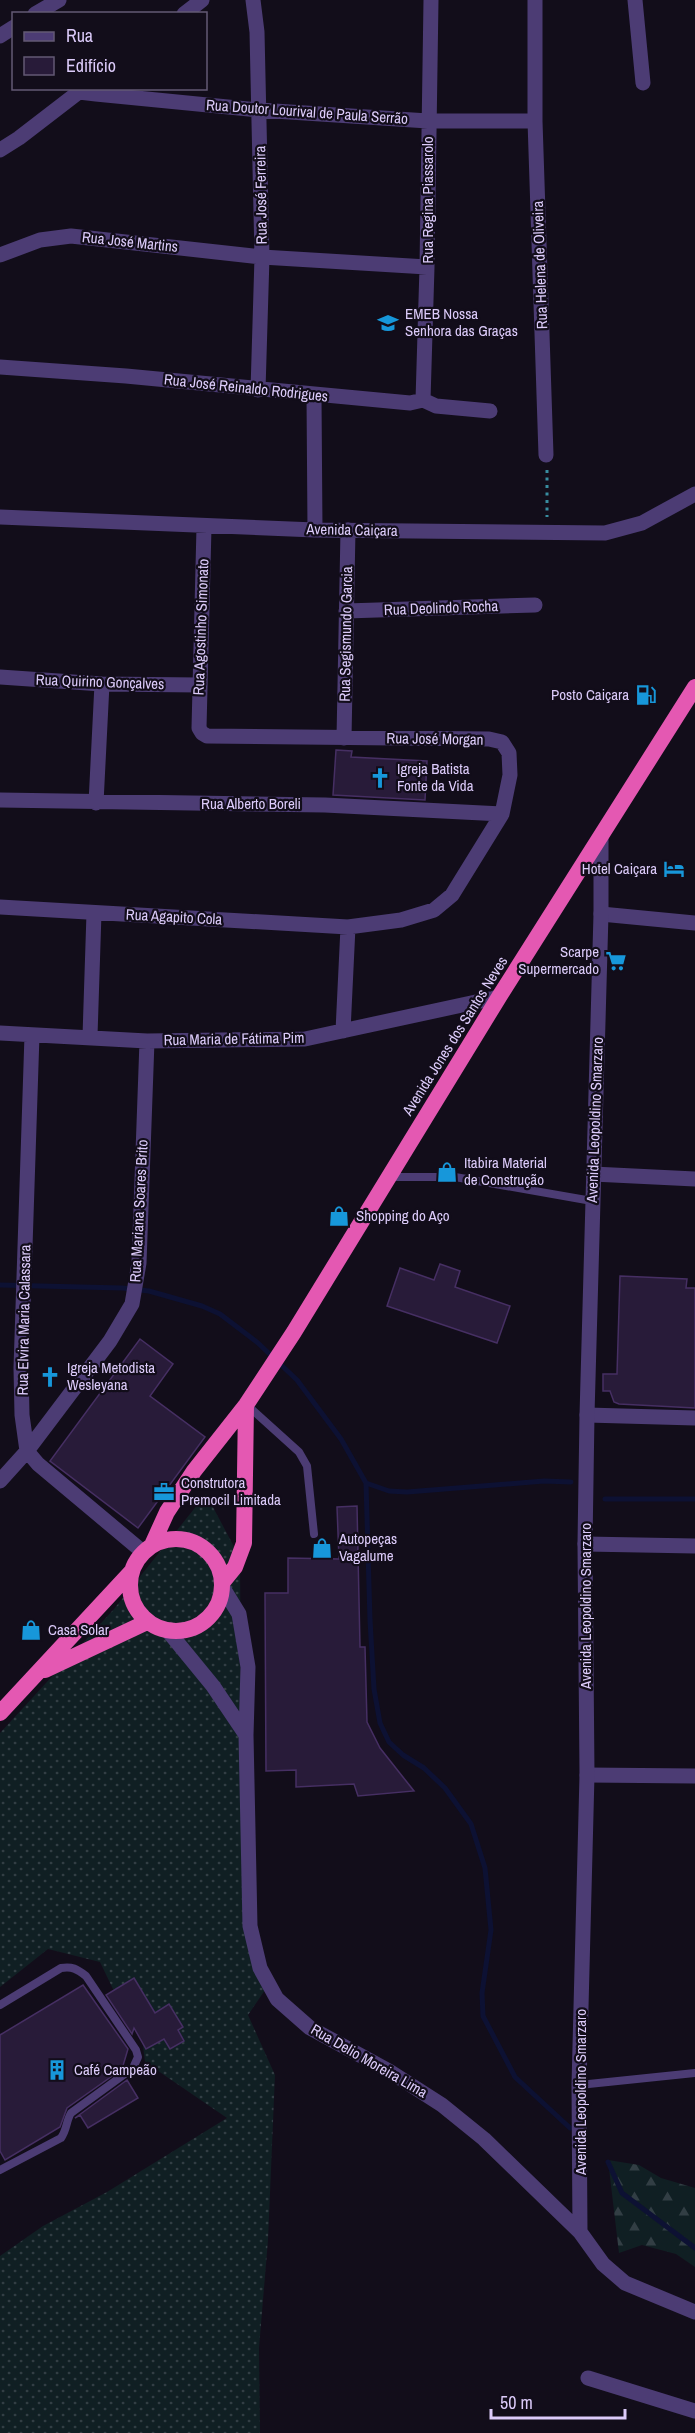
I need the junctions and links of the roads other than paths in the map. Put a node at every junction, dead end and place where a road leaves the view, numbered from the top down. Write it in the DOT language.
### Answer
graph roads {
  1 [pos="58,0"];
  2 [pos="202,0"];
  3 [pos="253,0"];
  4 [pos="431,0"];
  5 [pos="535,0"];
  6 [pos="635,0"];
  7 [pos="39,9"];
  8 [pos="187,12"];
  9 [pos="643,83"];
  10 [pos="80,90"];
  11 [pos="259,110"];
  12 [pos="428,121"];
  13 [pos="535,121"];
  14 [pos="0,150"];
  15 [pos="0,255"];
  16 [pos="262,256"];
  17 [pos="428,267"];
  18 [pos="0,367"];
  19 [pos="258,390"];
  20 [pos="314,396"];
  21 [pos="423,400"];
  22 [pos="490,411"];
  23 [pos="546,455"];
  24 [pos="695,494"];
  25 [pos="0,517"];
  26 [pos="204,527"];
  27 [pos="315,530"];
  28 [pos="348,530"];
  29 [pos="535,605"];
  30 [pos="346,611"];
  31 [pos="0,676"];
  32 [pos="102,684"];
  33 [pos="200,685"];
  34 [pos="695,687"];
  35 [pos="199,728"];
  36 [pos="344,738"];
  37 [pos="0,800"];
  38 [pos="96,803"];
  39 [pos="502,814"];
  40 [pos="600,837"];
  41 [pos="0,907"];
  42 [pos="94,913"];
  43 [pos="601,914"];
  44 [pos="695,923"];
  45 [pos="348,927"];
  46 [pos="499,997"];
  47 [pos="343,1031"];
  48 [pos="0,1033"];
  49 [pos="32,1035"];
  50 [pos="90,1036"];
  51 [pos="147,1041"];
  52 [pos="593,1174"];
  53 [pos="389,1177"];
  54 [pos="695,1179"];
  55 [pos="592,1201"];
  56 [pos="246,1405"];
  57 [pos="587,1415"];
  58 [pos="695,1418"];
  59 [pos="27,1451"];
  60 [pos="0,1481"];
  61 [pos="314,1534"];
  62 [pos="585,1544"];
  63 [pos="695,1546"];
  64 [pos="148,1548"];
  65 [pos="132,1571"];
  66 [pos="222,1585"];
  67 [pos="147,1622"];
  68 [pos="168,1631"];
  69 [pos="36,1674"];
  70 [pos="0,1713"];
  71 [pos="246,1735"];
  72 [pos="587,1775"];
  73 [pos="695,1776"];
  74 [pos="0,2005"];
  75 [pos="695,2073"];
  76 [pos="579,2085"];
  77 [pos="0,2170"];
  78 [pos="580,2232"];
  79 [pos="695,2312"];
  80 [pos="588,2378"];
  81 [pos="695,2411"];
  1 -- 7 [label="street"];
  2 -- 8 [label="street"];
  3 -- 11 [label="street, Rua José Ferreira"];
  4 -- 12 [label="street, Rua Regina Piassarolo"];
  5 -- 13 [label="street, Rua Helena de Oliveira"];
  6 -- 9 [label="street"];
  10 -- 11 [label="street, Rua Doutor Lourival de Paula Serrão"];
  10 -- 14 [label="street"];
  11 -- 12 [label="street, Rua Doutor Lourival de Paula Serrão"];
  11 -- 16 [label="street, Rua José Ferreira"];
  12 -- 13 [label="street, Rua Doutor Lourival de Paula Serrão"];
  12 -- 17 [label="street, Rua Regina Piassarolo"];
  13 -- 23 [label="street, Rua Helena de Oliveira"];
  15 -- 16 [label="street, Rua José Martins"];
  16 -- 17 [label="street, Rua José Martins"];
  16 -- 19 [label="street, Rua José Ferreira"];
  17 -- 21 [label="street, Rua Regina Piassarolo"];
  18 -- 19 [label="street, Rua José Reinaldo Rodrigues"];
  19 -- 20 [label="street, Rua José Reinaldo Rodrigues"];
  20 -- 21 [label="street, Rua José Reinaldo Rodrigues"];
  20 -- 27 [label="street"];
  21 -- 22 [label="street, Rua José Reinaldo Rodrigues"];
  24 -- 28 [label="street, Avenida Caiçara"];
  25 -- 26 [label="street, Avenida Caiçara"];
  26 -- 27 [label="street, Avenida Caiçara"];
  26 -- 33 [label="street, Rua Agostinho Simonato"];
  27 -- 28 [label="street, Avenida Caiçara"];
  28 -- 30 [label="street, Rua Segismundo Garcia"];
  29 -- 30 [label="street, Rua Deolindo Rocha"];
  30 -- 36 [label="street, Rua Segismundo Garcia"];
  31 -- 32 [label="street, Rua Quirino Gonçalves"];
  32 -- 33 [label="street, Rua Quirino Gonçalves"];
  32 -- 38 [label="street"];
  33 -- 35 [label="street, Rua Agostinho Simonato"];
  34 -- 40 [label="highway, Avenida Jones dos Santos Neves"];
  35 -- 36 [label="street, Rua José Morgan"];
  36 -- 39 [label="street, Rua José Morgan"];
  37 -- 38 [label="street, Rua Alberto Boreli"];
  38 -- 39 [label="street, Rua Alberto Boreli"];
  39 -- 45 [label="street, Rua José Morgan"];
  40 -- 43 [label="street, Avenida Leopoldino Smarzaro"];
  40 -- 46 [label="highway, Avenida Jones dos Santos Neves"];
  41 -- 42 [label="street, Rua Agapito Cola"];
  42 -- 45 [label="street, Rua Agapito Cola"];
  42 -- 50 [label="street"];
  43 -- 44 [label="street"];
  43 -- 52 [label="street, Avenida Leopoldino Smarzaro"];
  45 -- 47 [label="street"];
  46 -- 47 [label="street, Rua Maria de Fátima Pim"];
  46 -- 53 [label="highway, Avenida Jones dos Santos Neves"];
  47 -- 51 [label="street, Rua Maria de Fátima Pim"];
  48 -- 49 [label="street, Rua Maria de Fátima Pim"];
  49 -- 50 [label="street, Rua Maria de Fátima Pim"];
  49 -- 59 [label="street, Rua Elvira Maria Calassara"];
  50 -- 51 [label="street, Rua Maria de Fátima Pim"];
  51 -- 59 [label="street, Rua Mariana Soares Brito"];
  52 -- 54 [label="street"];
  52 -- 55 [label="street, Avenida Leopoldino Smarzaro"];
  53 -- 55 [label="lane"];
  53 -- 56 [label="highway, Avenida Jones dos Santos Neves"];
  55 -- 57 [label="street, Avenida Leopoldino Smarzaro"];
  56 -- 61 [label="lane"];
  56 -- 64 [label="highway, Avenida Jones dos Santos Neves"];
  56 -- 66 [label="highway"];
  57 -- 58 [label="street"];
  57 -- 62 [label="street, Avenida Leopoldino Smarzaro"];
  59 -- 60 [label="street, Rua Mariana Soares Brito"];
  59 -- 64 [label="street"];
  62 -- 63 [label="street"];
  62 -- 72 [label="street, Avenida Leopoldino Smarzaro"];
  64 -- 65 [label="highway, Avenida Jones dos Santos Neves"];
  64 -- 66 [label="highway"];
  65 -- 67 [label="highway"];
  65 -- 69 [label="highway, Avenida Jones dos Santos Neves"];
  66 -- 68 [label="highway"];
  66 -- 71 [label="street, Rua Delio Moreira Lima"];
  67 -- 68 [label="highway"];
  67 -- 69 [label="highway, Avenida Jones dos Santos Neves"];
  68 -- 71 [label="street"];
  69 -- 70 [label="highway, Avenida Jones dos Santos Neves"];
  71 -- 78 [label="street, Rua Delio Moreira Lima"];
  72 -- 73 [label="street"];
  72 -- 76 [label="street, Avenida Leopoldino Smarzaro"];
  74 -- 77 [label="lane"];
  75 -- 76 [label="lane"];
  76 -- 78 [label="street, Avenida Leopoldino Smarzaro"];
  78 -- 79 [label="street"];
  80 -- 81 [label="street"];
}
